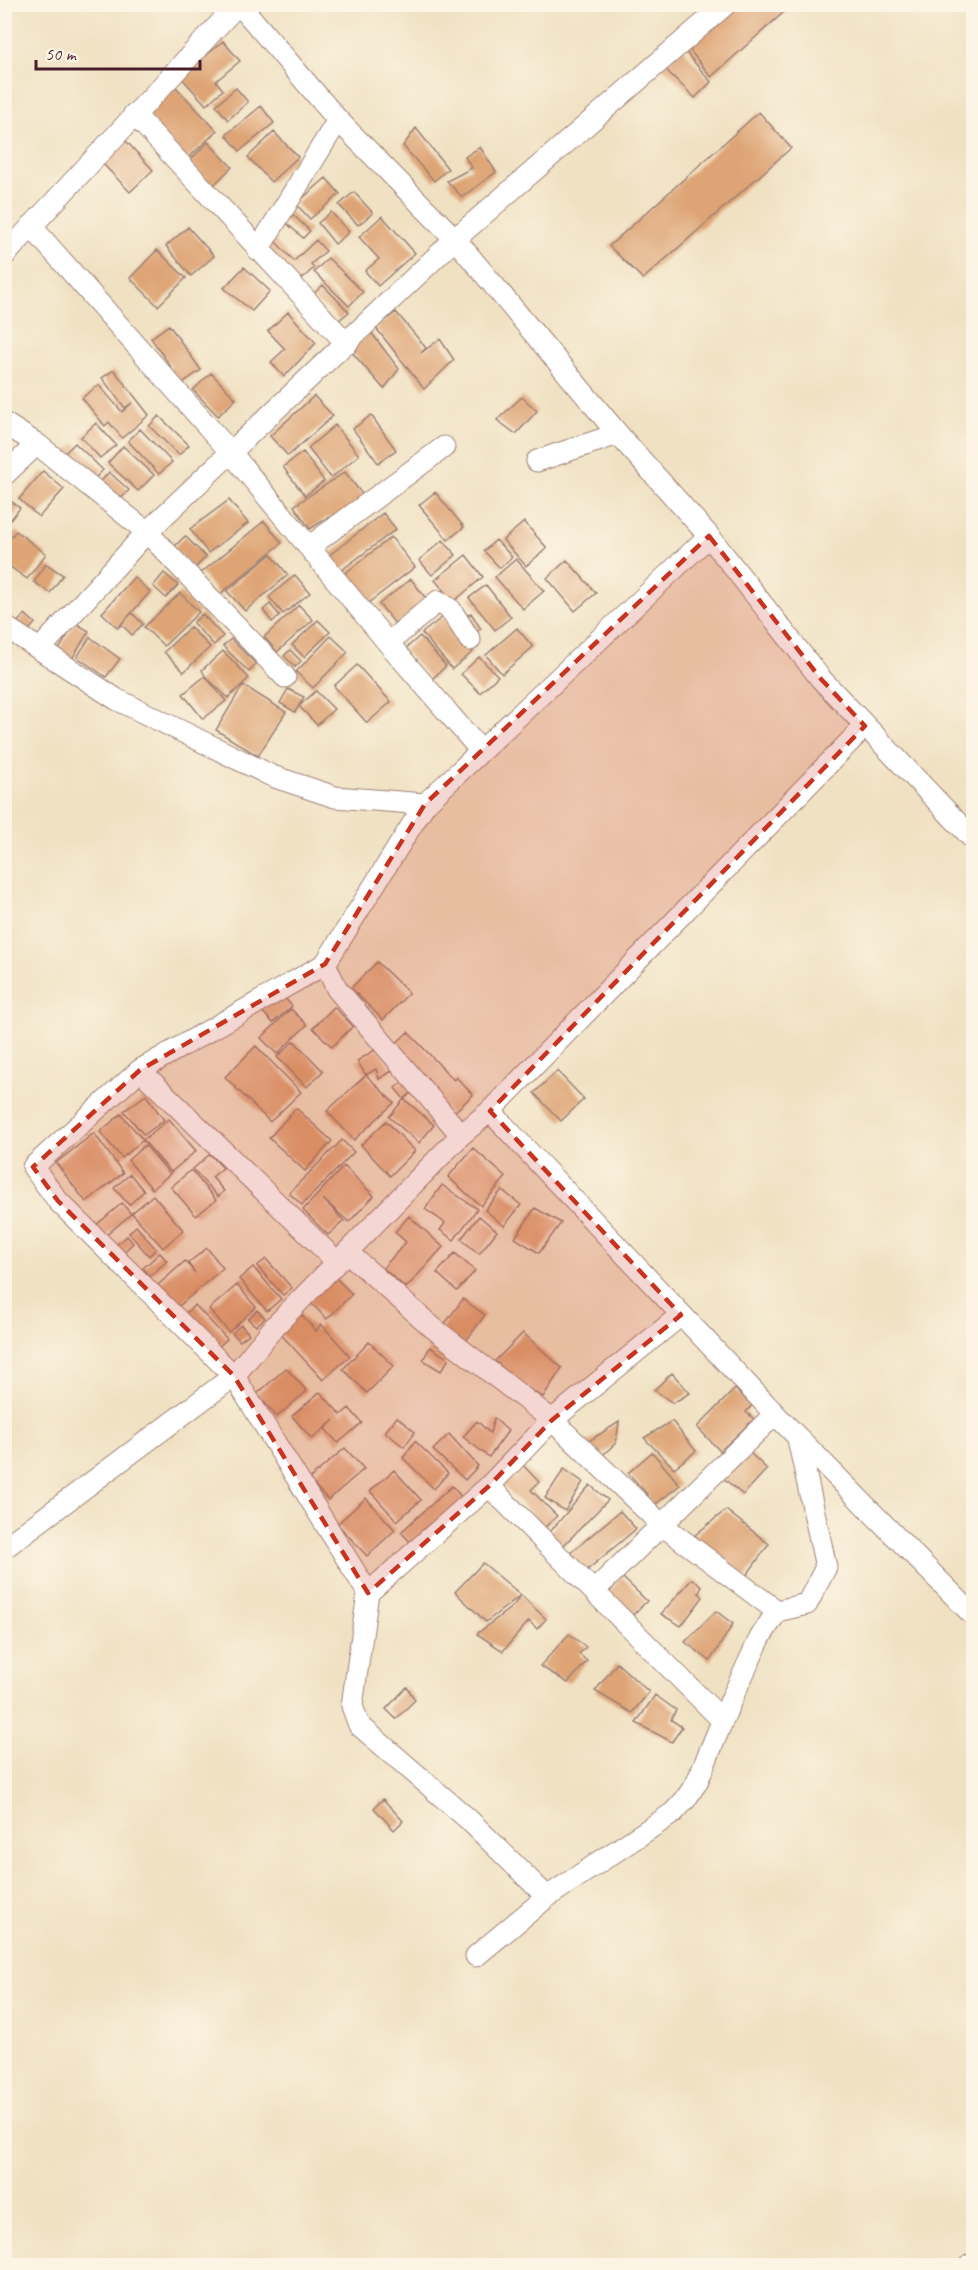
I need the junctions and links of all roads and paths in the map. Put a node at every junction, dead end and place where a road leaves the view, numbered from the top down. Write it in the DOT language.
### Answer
graph roads {
  1 [pos="239,4"];
  2 [pos="726,4"];
  3 [pos="134,114"];
  4 [pos="338,120"];
  5 [pos="31,226"];
  6 [pos="455,239"];
  7 [pos="258,249"];
  8 [pos="4,256"];
  9 [pos="347,344"];
  10 [pos="4,423"];
  11 [pos="618,434"];
  12 [pos="37,444"];
  13 [pos="444,447"];
  14 [pos="232,454"];
  15 [pos="537,461"];
  16 [pos="4,476"];
  17 [pos="147,532"];
  18 [pos="709,537"];
  19 [pos="309,547"];
  20 [pos="4,627"];
  21 [pos="470,640"];
  22 [pos="388,643"];
  23 [pos="40,649"];
  24 [pos="285,677"];
  25 [pos="865,726"];
  26 [pos="482,751"];
  27 [pos="425,804"];
  28 [pos="974,840"];
  29 [pos="325,964"];
  30 [pos="140,1070"];
  31 [pos="490,1111"];
  32 [pos="461,1135"];
  33 [pos="342,1257"];
  34 [pos="681,1315"];
  35 [pos="234,1376"];
  36 [pos="775,1414"];
  37 [pos="552,1420"];
  38 [pos="798,1439"];
  39 [pos="489,1486"];
  40 [pos="662,1525"];
  41 [pos="4,1548"];
  42 [pos="594,1591"];
  43 [pos="368,1593"];
  44 [pos="777,1611"];
  45 [pos="974,1616"];
  46 [pos="722,1720"];
  47 [pos="547,1897"];
  48 [pos="476,1956"];
  1 -- 3 [label="street"];
  1 -- 4 [label="street"];
  2 -- 6 [label="street"];
  3 -- 5 [label="street"];
  3 -- 7 [label="street"];
  4 -- 6 [label="street"];
  4 -- 7 [label="street"];
  5 -- 8 [label="street"];
  5 -- 14 [label="street"];
  6 -- 9 [label="street"];
  6 -- 11 [label="street"];
  7 -- 9 [label="street"];
  9 -- 14 [label="street"];
  10 -- 12 [label="street"];
  11 -- 15 [label="street"];
  11 -- 18 [label="street"];
  12 -- 16 [label="street"];
  12 -- 17 [label="street"];
  13 -- 19 [label="street"];
  14 -- 17 [label="street"];
  14 -- 19 [label="street"];
  17 -- 23 [label="street"];
  17 -- 24 [label="street"];
  18 -- 25 [label="street"];
  18 -- 26 [label="street"];
  19 -- 22 [label="street"];
  20 -- 23 [label="street"];
  21 -- 22 [label="street"];
  22 -- 26 [label="street"];
  23 -- 27 [label="street"];
  25 -- 28 [label="street"];
  25 -- 31 [label="street"];
  26 -- 27 [label="street"];
  27 -- 29 [label="street"];
  29 -- 30 [label="street"];
  29 -- 32 [label="street"];
  30 -- 33 [label="street"];
  30 -- 35 [label="street"];
  31 -- 32 [label="street"];
  31 -- 34 [label="street"];
  32 -- 33 [label="street"];
  33 -- 35 [label="street"];
  33 -- 37 [label="street"];
  34 -- 36 [label="street"];
  34 -- 37 [label="street"];
  35 -- 41 [label="street"];
  35 -- 43 [label="street"];
  36 -- 38 [label="street"];
  36 -- 40 [label="street"];
  37 -- 39 [label="street"];
  37 -- 40 [label="street"];
  38 -- 44 [label="street"];
  38 -- 45 [label="street"];
  39 -- 42 [label="street"];
  39 -- 43 [label="street"];
  40 -- 42 [label="street"];
  40 -- 44 [label="street"];
  42 -- 46 [label="street"];
  43 -- 47 [label="street"];
  44 -- 46 [label="street"];
  46 -- 47 [label="street"];
  47 -- 48 [label="street"];
}
